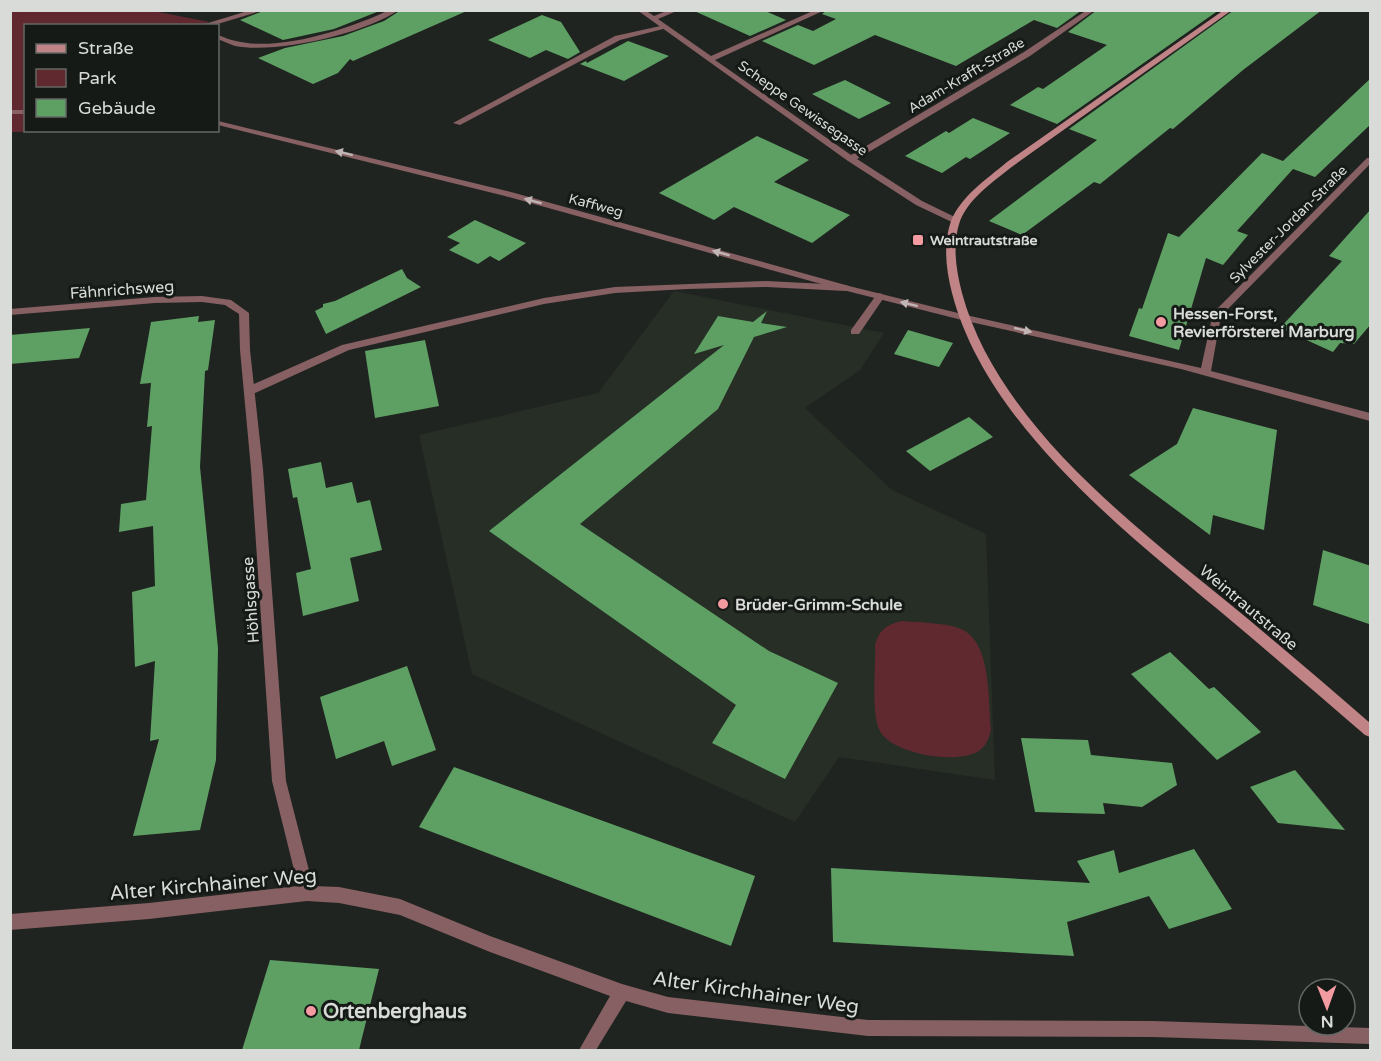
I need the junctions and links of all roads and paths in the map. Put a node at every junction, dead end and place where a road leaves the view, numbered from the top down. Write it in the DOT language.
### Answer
graph roads {
  1 [pos="261,10"];
  2 [pos="396,10"];
  3 [pos="640,10"];
  4 [pos="676,10"];
  5 [pos="822,10"];
  6 [pos="1092,10"];
  7 [pos="1229,10"];
  8 [pos="653,19"];
  9 [pos="209,24"];
  10 [pos="665,27"];
  11 [pos="219,38"];
  12 [pos="711,59"];
  13 [pos="219,123"];
  14 [pos="457,123"];
  15 [pos="851,159"];
  16 [pos="1371,160"];
  17 [pos="956,221"];
  18 [pos="846,288"];
  19 [pos="880,296"];
  20 [pos="235,306"];
  21 [pos="10,312"];
  22 [pos="966,318"];
  23 [pos="855,332"];
  24 [pos="1205,373"];
  25 [pos="249,392"];
  26 [pos="1371,417"];
  27 [pos="1371,731"];
  28 [pos="307,893"];
  29 [pos="10,922"];
  30 [pos="622,992"];
  31 [pos="1371,1036"];
  32 [pos="587,1050"];
  1 -- 9 [label="street"];
  2 -- 11 [label="street"];
  3 -- 8 [label="street, Scheppe Gewissegasse"];
  4 -- 8 [label="street"];
  5 -- 12 [label="street"];
  6 -- 15 [label="street, Adam-Krafft-Straße"];
  7 -- 17 [label="main road, Weintrautstraße"];
  8 -- 10 [label="street, Scheppe Gewissegasse"];
  10 -- 12 [label="street, Scheppe Gewissegasse"];
  10 -- 14 [label="street"];
  12 -- 15 [label="street, Scheppe Gewissegasse"];
  18 -- 13 [label="street, Kaffweg, one-way"];
  15 -- 17 [label="street, Scheppe Gewissegasse"];
  16 -- 24 [label="street, Sylvester-Jordan-Straße"];
  17 -- 22 [label="main road, Weintrautstraße"];
  18 -- 19 [label="street, Kaffweg"];
  18 -- 25 [label="street"];
  22 -- 19 [label="street, Kaffweg, one-way"];
  19 -- 23 [label="street"];
  20 -- 21 [label="street, Fähnrichsweg"];
  20 -- 25 [label="street, Höhlsgasse"];
  22 -- 24 [label="street, Kaffweg, one-way"];
  22 -- 27 [label="main road, Weintrautstraße"];
  24 -- 26 [label="street, Kaffweg"];
  25 -- 28 [label="street, Höhlsgasse"];
  28 -- 29 [label="street, Alter Kirchhainer Weg"];
  28 -- 30 [label="street, Alter Kirchhainer Weg"];
  30 -- 31 [label="street, Alter Kirchhainer Weg"];
  30 -- 32 [label="street"];
}
